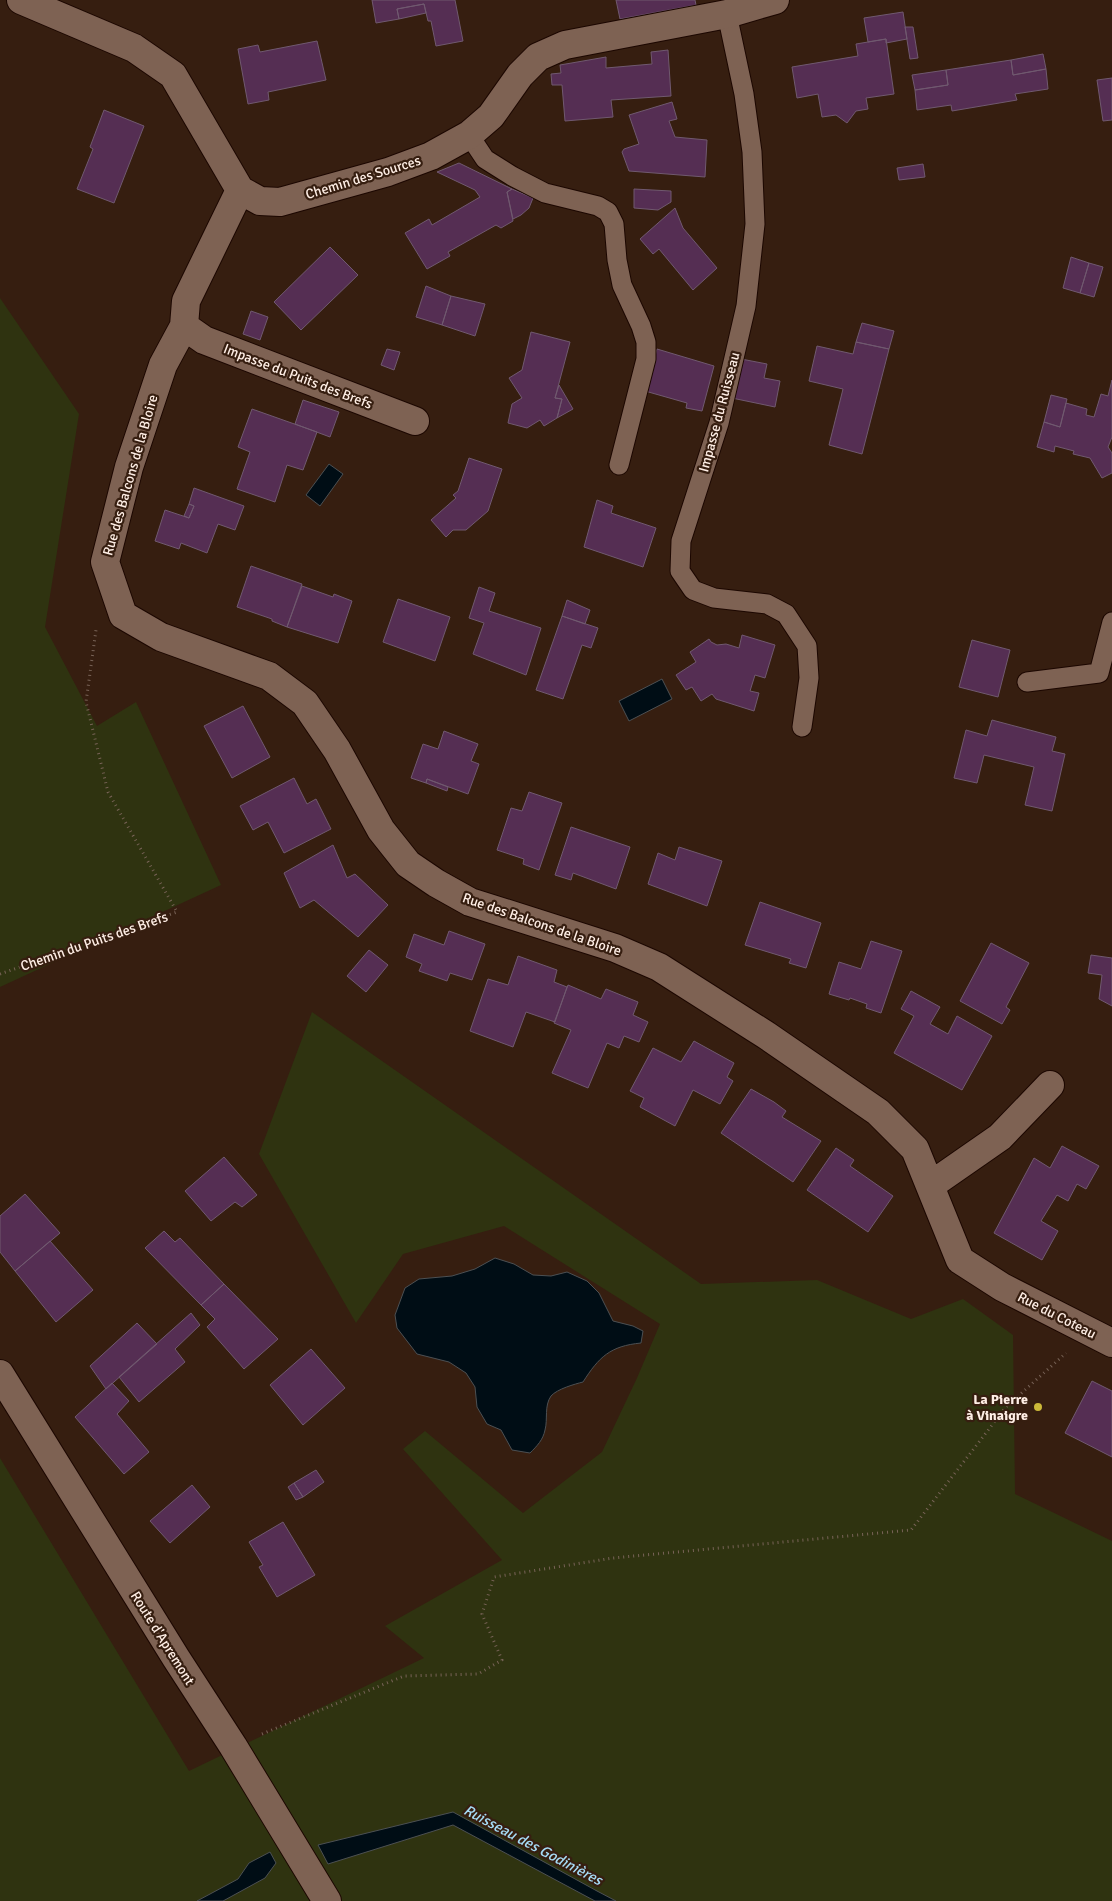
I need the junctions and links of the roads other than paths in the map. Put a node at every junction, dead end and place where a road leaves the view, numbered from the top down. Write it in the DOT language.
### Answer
graph roads {
  1 [pos="21,0"];
  2 [pos="775,0"];
  3 [pos="727,14"];
  4 [pos="469,135"];
  5 [pos="240,190"];
  6 [pos="184,326"];
  7 [pos="415,421"];
  8 [pos="619,465"];
  9 [pos="1112,622"];
  10 [pos="1027,682"];
  11 [pos="802,727"];
  12 [pos="1050,1085"];
  13 [pos="931,1185"];
  14 [pos="1002,1287"];
  15 [pos="1102,1337"];
  16 [pos="0,1374"];
  17 [pos="319,1899"];
  1 -- 5 [label="street"];
  2 -- 3 [label="street, Chemin des Sources"];
  3 -- 4 [label="street, Chemin des Sources"];
  3 -- 11 [label="lane, Impasse du Ruisseau"];
  4 -- 5 [label="street, Chemin des Sources"];
  4 -- 8 [label="lane"];
  5 -- 6 [label="street"];
  6 -- 7 [label="street, Impasse du Puits des Brefs"];
  6 -- 13 [label="street, Rue des Balcons de la Bloire"];
  9 -- 10 [label="lane"];
  12 -- 13 [label="street"];
  13 -- 14 [label="street, Rue des Balcons de la Bloire"];
  14 -- 15 [label="street, Rue du Coteau"];
  16 -- 17 [label="street, Route d'Apremont"];
}
